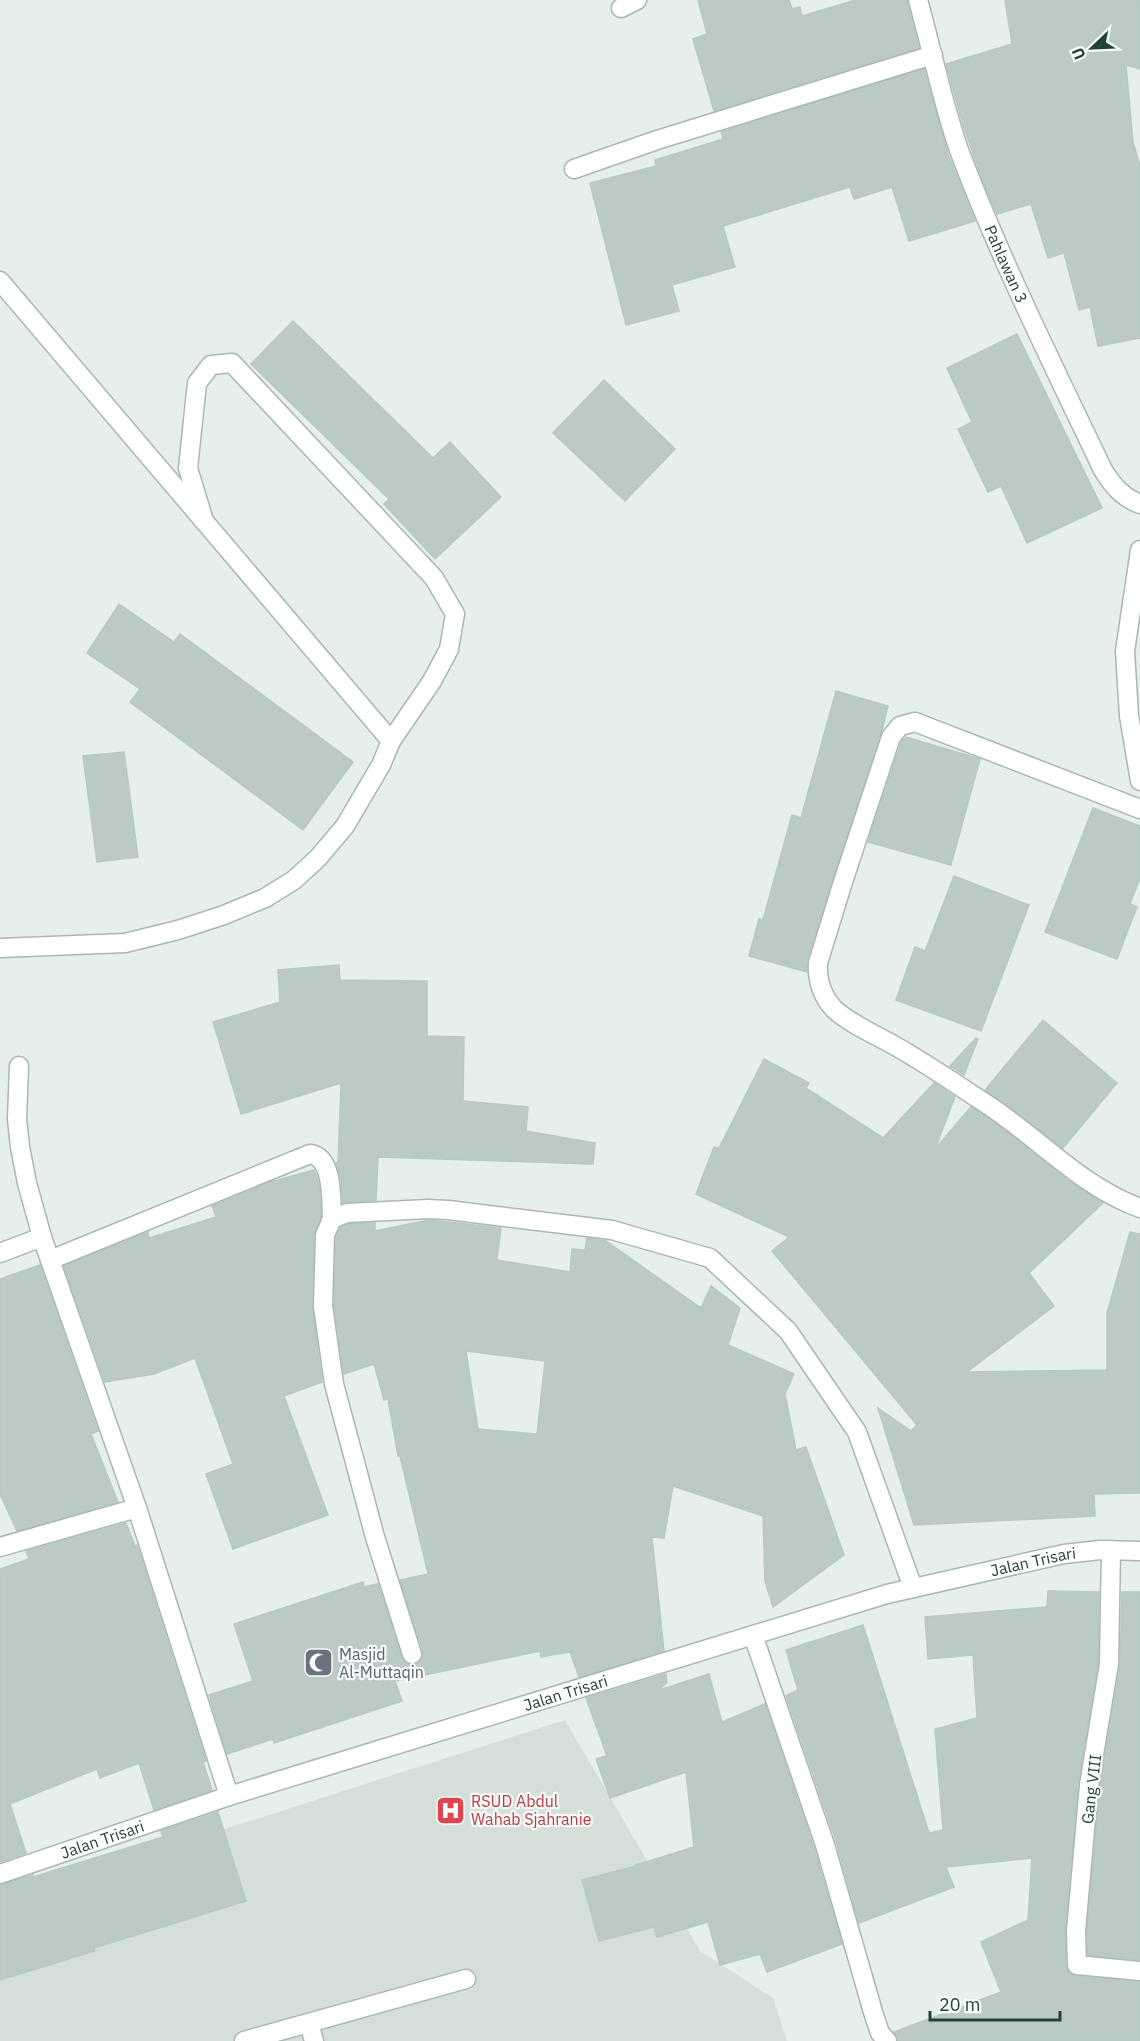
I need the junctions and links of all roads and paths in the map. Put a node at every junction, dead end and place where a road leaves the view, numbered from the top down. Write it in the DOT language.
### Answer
graph roads {
  1 [pos="918,0"];
  2 [pos="933,56"];
  3 [pos="574,170"];
  4 [pos="0,281"];
  5 [pos="1140,504"];
  6 [pos="204,521"];
  7 [pos="1140,550"];
  8 [pos="392,741"];
  9 [pos="1140,782"];
  10 [pos="1140,809"];
  11 [pos="0,948"];
  12 [pos="19,1066"];
  13 [pos="1140,1208"];
  14 [pos="332,1219"];
  15 [pos="42,1237"];
  16 [pos="0,1253"];
  17 [pos="50,1260"];
  18 [pos="138,1508"];
  19 [pos="0,1547"];
  20 [pos="1111,1550"];
  21 [pos="1140,1551"];
  22 [pos="913,1588"];
  23 [pos="753,1635"];
  24 [pos="412,1654"];
  25 [pos="229,1796"];
  26 [pos="0,1875"];
  27 [pos="1140,1971"];
  28 [pos="466,1979"];
  29 [pos="309,2023"];
  30 [pos="244,2041"];
  31 [pos="314,2041"];
  32 [pos="887,2041"];
  1 -- 2 [label="street, Pahlawan 3"];
  2 -- 3 [label="street"];
  2 -- 5 [label="street, Pahlawan 3"];
  4 -- 6 [label="street"];
  6 -- 8 [label="street"];
  6 -- 8 [label="street"];
  7 -- 9 [label="street"];
  8 -- 11 [label="street"];
  10 -- 13 [label="street"];
  12 -- 15 [label="street"];
  14 -- 17 [label="street"];
  14 -- 22 [label="street"];
  14 -- 24 [label="street"];
  15 -- 16 [label="street"];
  15 -- 17 [label="street"];
  17 -- 18 [label="street"];
  18 -- 19 [label="street"];
  18 -- 25 [label="street"];
  20 -- 21 [label="street, Jalan Trisari"];
  20 -- 22 [label="street, Jalan Trisari"];
  20 -- 27 [label="street, Gang VIII"];
  22 -- 23 [label="street, Jalan Trisari"];
  23 -- 25 [label="street, Jalan Trisari"];
  23 -- 32 [label="street"];
  25 -- 26 [label="street, Jalan Trisari"];
  28 -- 29 [label="street"];
  29 -- 30 [label="street"];
  29 -- 31 [label="street"];
}
